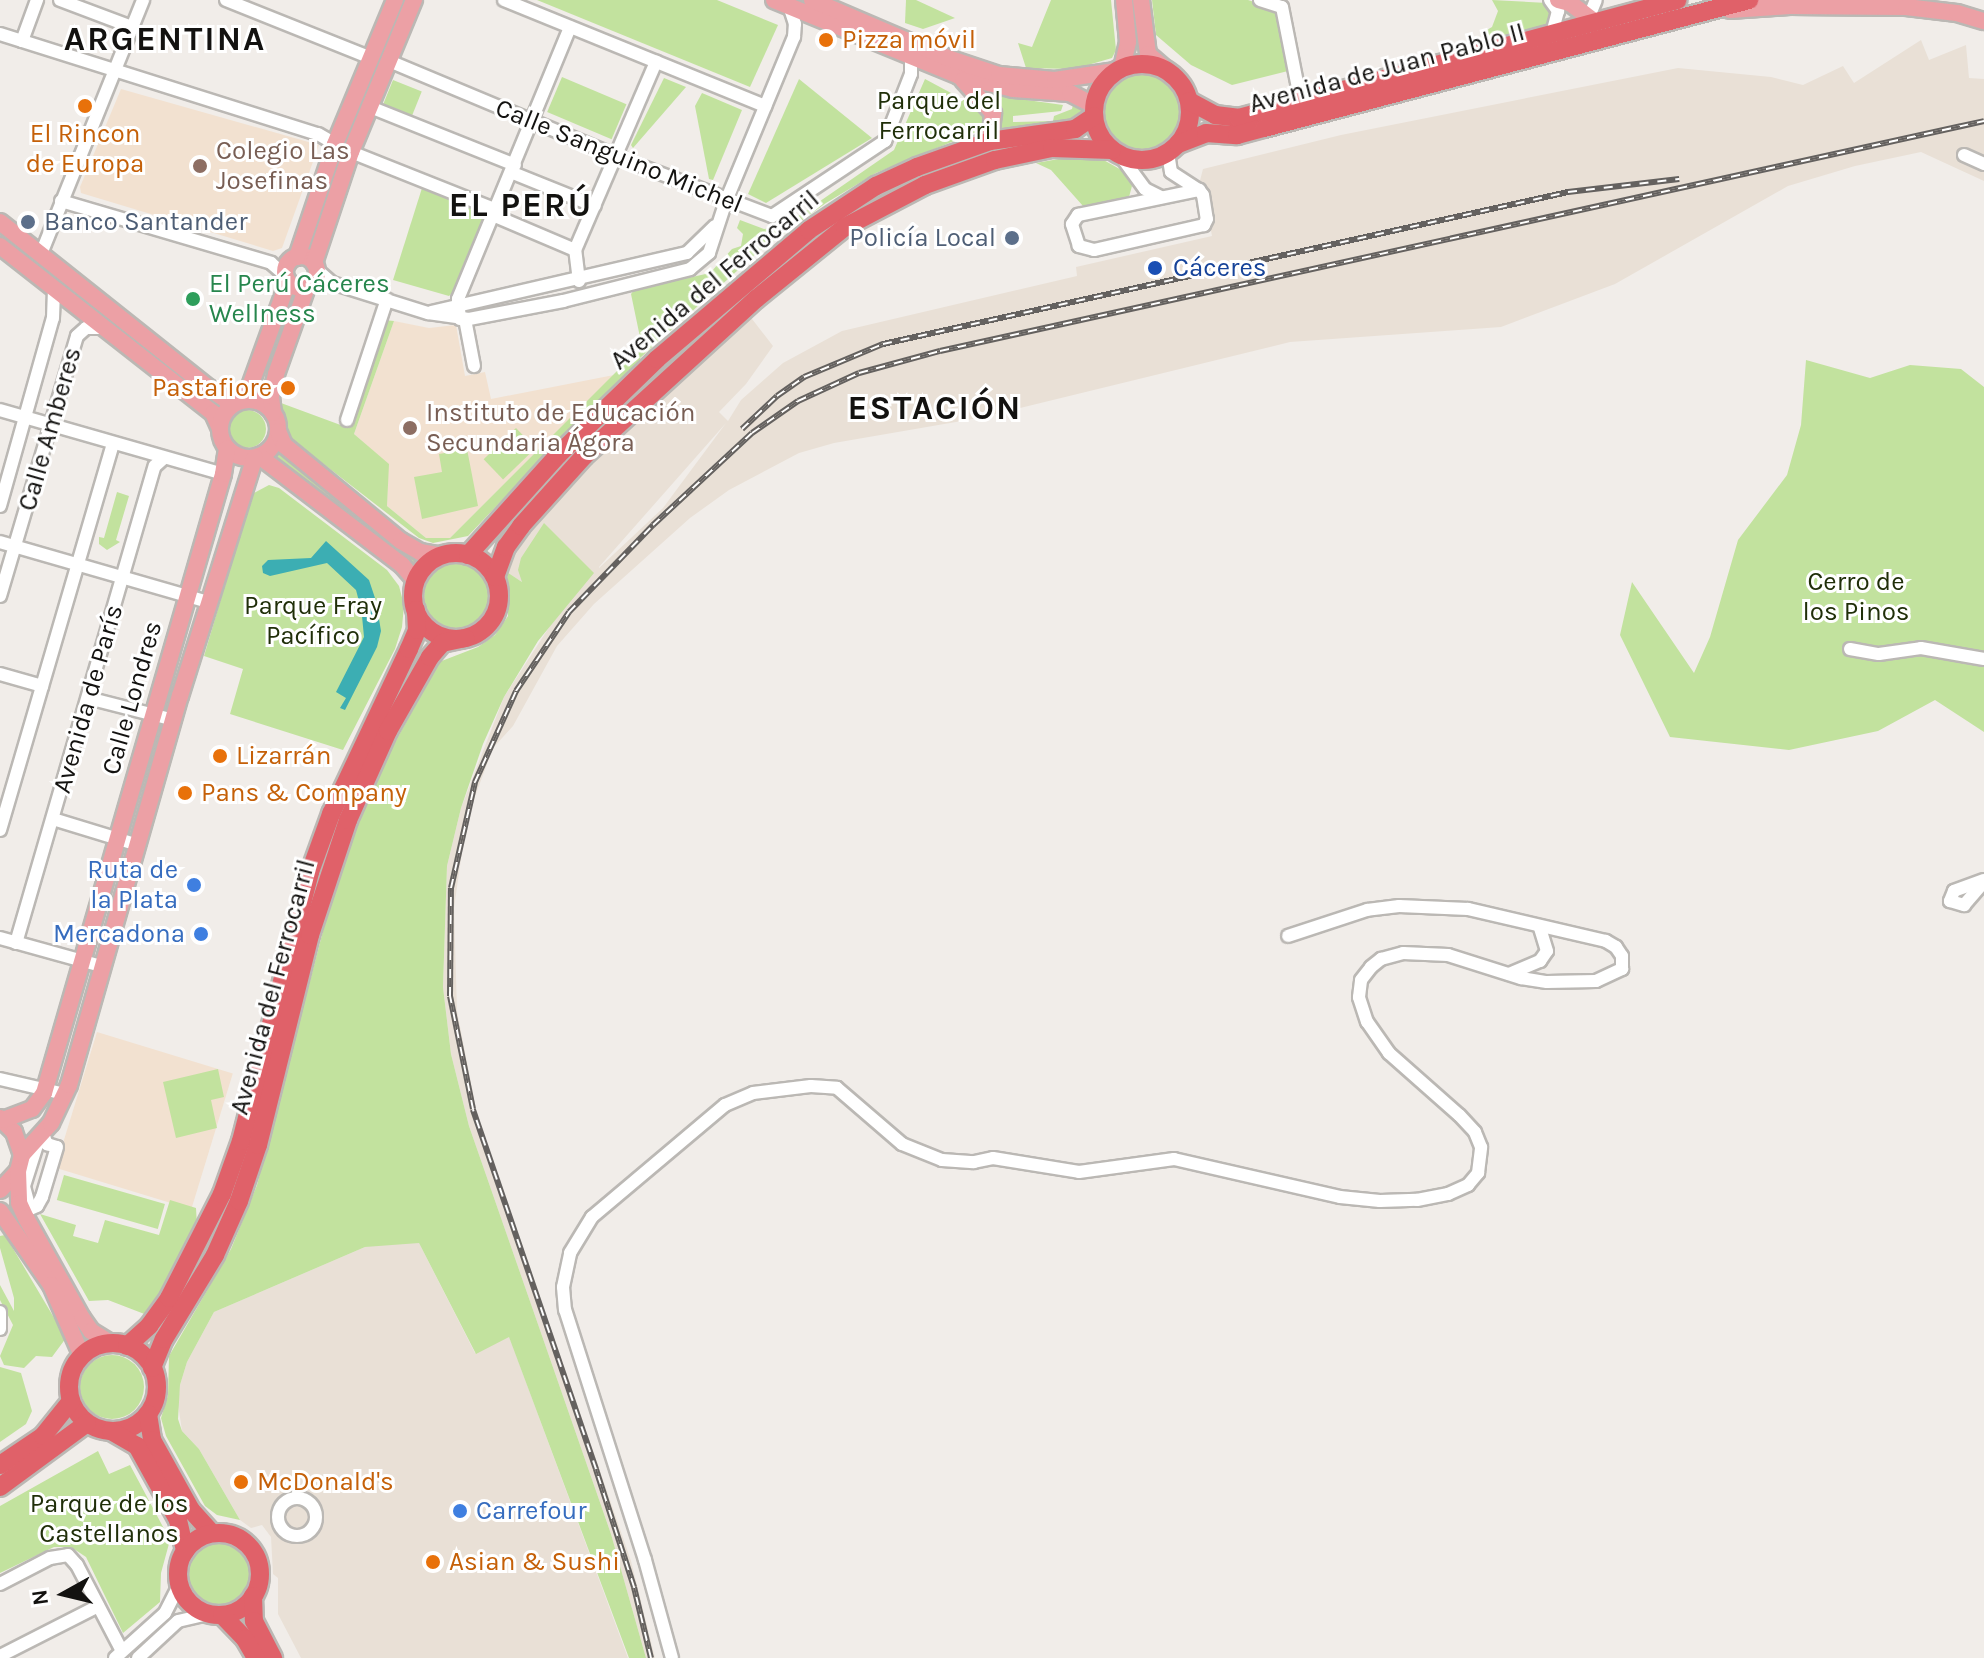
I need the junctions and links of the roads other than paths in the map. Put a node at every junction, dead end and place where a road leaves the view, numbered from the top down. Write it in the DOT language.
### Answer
graph roads {
  1 [pos="37,0"];
  2 [pos="60,0"];
  3 [pos="143,0"];
  4 [pos="226,0"];
  5 [pos="395,0"];
  6 [pos="414,0"];
  7 [pos="504,0"];
  8 [pos="812,0"];
  9 [pos="1124,0"];
  10 [pos="1141,0"];
  11 [pos="1260,0"];
  12 [pos="1550,0"];
  13 [pos="1558,0"];
  14 [pos="1596,0"];
  15 [pos="1677,0"];
  16 [pos="1749,0"];
  17 [pos="1830,0"];
  18 [pos="781,3"];
  19 [pos="1871,4"];
  20 [pos="1790,6"];
  21 [pos="1704,12"];
  22 [pos="817,18"];
  23 [pos="1984,21"];
  24 [pos="1595,25"];
  25 [pos="132,27"];
  26 [pos="570,27"];
  27 [pos="0,34"];
  28 [pos="1552,34"];
  29 [pos="794,37"];
  30 [pos="22,41"];
  31 [pos="911,55"];
  32 [pos="371,58"];
  33 [pos="389,61"];
  34 [pos="656,62"];
  35 [pos="1165,69"];
  36 [pos="1118,70"];
  37 [pos="112,72"];
  38 [pos="959,76"];
  39 [pos="1299,93"];
  40 [pos="1189,101"];
  41 [pos="765,106"];
  42 [pos="370,107"];
  43 [pos="1094,110"];
  44 [pos="533,122"];
  45 [pos="990,141"];
  46 [pos="335,144"];
  47 [pos="1173,148"];
  48 [pos="351,152"];
  49 [pos="1116,153"];
  50 [pos="1964,155"];
  51 [pos="616,156"];
  52 [pos="1984,164"];
  53 [pos="514,169"];
  54 [pos="1175,177"];
  55 [pos="1141,184"];
  56 [pos="1199,190"];
  57 [pos="1167,196"];
  58 [pos="61,201"];
  59 [pos="726,201"];
  60 [pos="1125,204"];
  61 [pos="595,206"];
  62 [pos="496,213"];
  63 [pos="0,222"];
  64 [pos="717,224"];
  65 [pos="0,246"];
  66 [pos="575,250"];
  67 [pos="687,253"];
  68 [pos="41,254"];
  69 [pos="290,268"];
  70 [pos="690,269"];
  71 [pos="313,276"];
  72 [pos="583,276"];
  73 [pos="466,283"];
  74 [pos="54,288"];
  75 [pos="588,294"];
  76 [pos="387,299"];
  77 [pos="485,299"];
  78 [pos="461,304"];
  79 [pos="428,313"];
  80 [pos="465,319"];
  81 [pos="104,328"];
  82 [pos="474,366"];
  83 [pos="253,378"];
  84 [pos="209,388"];
  85 [pos="240,401"];
  86 [pos="0,410"];
  87 [pos="273,413"];
  88 [pos="26,418"];
  89 [pos="347,420"];
  90 [pos="53,424"];
  91 [pos="220,429"];
  92 [pos="278,431"];
  93 [pos="113,443"];
  94 [pos="227,448"];
  95 [pos="257,457"];
  96 [pos="164,458"];
  97 [pos="223,474"];
  98 [pos="289,477"];
  99 [pos="247,479"];
  100 [pos="0,506"];
  101 [pos="0,542"];
  102 [pos="15,547"];
  103 [pos="468,555"];
  104 [pos="443,556"];
  105 [pos="77,564"];
  106 [pos="124,577"];
  107 [pos="495,577"];
  108 [pos="416,581"];
  109 [pos="0,596"];
  110 [pos="187,596"];
  111 [pos="208,602"];
  112 [pos="416,610"];
  113 [pos="465,638"];
  114 [pos="1850,649"];
  115 [pos="1984,659"];
  116 [pos="0,674"];
  117 [pos="42,686"];
  118 [pos="88,698"];
  119 [pos="156,699"];
  120 [pos="176,712"];
  121 [pos="151,716"];
  122 [pos="3,807"];
  123 [pos="53,819"];
  124 [pos="0,830"];
  125 [pos="117,839"];
  126 [pos="138,845"];
  127 [pos="1540,928"];
  128 [pos="1288,936"];
  129 [pos="0,938"];
  130 [pos="16,943"];
  131 [pos="82,960"];
  132 [pos="101,966"];
  133 [pos="1509,974"];
  134 [pos="70,1004"];
  135 [pos="90,1011"];
  136 [pos="0,1079"];
  137 [pos="44,1091"];
  138 [pos="64,1096"];
  139 [pos="2,1119"];
  140 [pos="20,1163"];
  141 [pos="0,1190"];
  142 [pos="30,1209"];
  143 [pos="0,1211"];
  144 [pos="0,1312"];
  145 [pos="0,1329"];
  146 [pos="118,1345"];
  147 [pos="82,1356"];
  148 [pos="152,1368"];
  149 [pos="71,1401"];
  150 [pos="148,1414"];
  151 [pos="87,1423"];
  152 [pos="111,1431"];
  153 [pos="0,1465"];
  154 [pos="0,1487"];
  155 [pos="212,1533"];
  156 [pos="185,1551"];
  157 [pos="0,1584"];
  158 [pos="179,1586"];
  159 [pos="253,1596"];
  160 [pos="98,1606"];
  161 [pos="215,1614"];
  162 [pos="118,1655"];
  163 [pos="0,1656"];
  164 [pos="138,1658"];
  165 [pos="256,1658"];
  166 [pos="273,1658"];
  167 [pos="672,1658"];
  1 -- 30 [label="street"];
  2 -- 25 [label="street"];
  3 -- 25 [label="street"];
  4 -- 32 [label="street"];
  5 -- 32 [label="main road"];
  6 -- 33 [label="main road"];
  7 -- 26 [label="street"];
  8 -- 36 [label="main road"];
  9 -- 36 [label="main road"];
  10 -- 35 [label="main road"];
  11 -- 39 [label="street"];
  12 -- 28 [label="street"];
  13 -- 24 [label="main road"];
  14 -- 24 [label="street"];
  15 -- 24 [label="highway, Avenida de Juan Pablo II"];
  16 -- 21 [label="highway, Avenida de Juan Pablo II"];
  17 -- 20 [label="main road"];
  18 -- 22 [label="main road"];
  18 -- 29 [label="street"];
  19 -- 20 [label="main road"];
  19 -- 23 [label="main road"];
  20 -- 21 [label="main road"];
  21 -- 24 [label="highway, Avenida de Juan Pablo II"];
  22 -- 29 [label="street"];
  22 -- 31 [label="main road"];
  24 -- 28 [label="highway, Avenida de Juan Pablo II"];
  24 -- 47 [label="highway, Avenida de Juan Pablo II"];
  25 -- 37 [label="street"];
  26 -- 34 [label="street"];
  26 -- 44 [label="street"];
  27 -- 30 [label="street"];
  28 -- 40 [label="highway, Avenida de Juan Pablo II"];
  29 -- 41 [label="street"];
  30 -- 37 [label="street"];
  31 -- 38 [label="main road"];
  31 -- 59 [label="street, Calle Sanguino Michel"];
  32 -- 46 [label="main road"];
  33 -- 42 [label="main road"];
  33 -- 44 [label="street, Calle Sanguino Michel"];
  34 -- 41 [label="street"];
  34 -- 51 [label="street"];
  35 -- 36 [label="highway"];
  35 -- 40 [label="highway"];
  36 -- 43 [label="highway"];
  37 -- 46 [label="street"];
  37 -- 58 [label="street"];
  38 -- 43 [label="main road"];
  38 -- 45 [label="main road"];
  40 -- 47 [label="highway"];
  41 -- 59 [label="street"];
  42 -- 48 [label="main road"];
  42 -- 53 [label="street"];
  43 -- 45 [label="highway, Avenida del Ferrocarril"];
  43 -- 49 [label="highway"];
  44 -- 51 [label="street, Calle Sanguino Michel"];
  44 -- 53 [label="street"];
  45 -- 103 [label="highway, Avenida del Ferrocarril"];
  46 -- 48 [label="street"];
  46 -- 69 [label="main road"];
  47 -- 49 [label="highway"];
  47 -- 54 [label="street"];
  48 -- 62 [label="street"];
  48 -- 71 [label="main road"];
  49 -- 55 [label="street"];
  49 -- 107 [label="highway, Avenida del Ferrocarril"];
  50 -- 52 [label="street"];
  51 -- 59 [label="street, Calle Sanguino Michel"];
  51 -- 61 [label="street"];
  53 -- 61 [label="street"];
  53 -- 62 [label="street"];
  54 -- 56 [label="street"];
  54 -- 57 [label="street"];
  55 -- 57 [label="street"];
  55 -- 60 [label="street"];
  56 -- 57 [label="street"];
  56 -- 60 [label="street"];
  57 -- 60 [label="street"];
  58 -- 68 [label="street"];
  58 -- 69 [label="street"];
  59 -- 64 [label="street"];
  61 -- 66 [label="street"];
  62 -- 66 [label="street"];
  62 -- 73 [label="street"];
  63 -- 68 [label="main road"];
  64 -- 67 [label="street"];
  64 -- 70 [label="street"];
  65 -- 74 [label="main road"];
  66 -- 72 [label="street"];
  67 -- 70 [label="street"];
  67 -- 72 [label="street"];
  68 -- 84 [label="main road"];
  69 -- 71 [label="main road"];
  69 -- 71 [label="main road"];
  69 -- 83 [label="main road"];
  70 -- 75 [label="street"];
  71 -- 76 [label="street"];
  71 -- 87 [label="main road"];
  72 -- 75 [label="street"];
  72 -- 77 [label="street"];
  73 -- 77 [label="street"];
  73 -- 78 [label="street"];
  74 -- 81 [label="main road"];
  74 -- 88 [label="street, Calle Amberes"];
  75 -- 80 [label="street"];
  76 -- 79 [label="street"];
  76 -- 89 [label="street"];
  77 -- 78 [label="street"];
  78 -- 79 [label="street"];
  78 -- 80 [label="street"];
  79 -- 80 [label="street"];
  80 -- 82 [label="street"];
  81 -- 90 [label="street, Calle Amberes"];
  81 -- 91 [label="main road"];
  83 -- 84 [label="main road"];
  83 -- 85 [label="main road"];
  84 -- 85 [label="main road"];
  85 -- 87 [label="main road"];
  85 -- 91 [label="main road"];
  86 -- 88 [label="street"];
  87 -- 92 [label="main road"];
  88 -- 90 [label="street"];
  88 -- 100 [label="street, Calle Amberes"];
  90 -- 93 [label="street"];
  90 -- 102 [label="street, Calle Amberes"];
  91 -- 94 [label="main road"];
  92 -- 95 [label="main road"];
  92 -- 104 [label="main road"];
  93 -- 96 [label="street"];
  93 -- 105 [label="street, Avenida de París"];
  94 -- 95 [label="main road"];
  94 -- 97 [label="main road, Calle Londres"];
  95 -- 98 [label="main road"];
  95 -- 99 [label="main road, Calle Londres"];
  96 -- 97 [label="street"];
  96 -- 106 [label="street, Avenida de París"];
  97 -- 110 [label="main road, Calle Londres"];
  98 -- 99 [label="main road"];
  98 -- 108 [label="main road"];
  99 -- 111 [label="main road, Calle Londres"];
  101 -- 102 [label="street"];
  102 -- 105 [label="street"];
  102 -- 109 [label="street, Calle Amberes"];
  103 -- 104 [label="highway"];
  103 -- 107 [label="highway"];
  104 -- 108 [label="highway"];
  105 -- 106 [label="street"];
  105 -- 117 [label="street, Avenida de París"];
  106 -- 110 [label="street"];
  106 -- 118 [label="street, Avenida de París"];
  107 -- 113 [label="highway"];
  108 -- 112 [label="highway"];
  110 -- 111 [label="street"];
  110 -- 119 [label="main road, Calle Londres"];
  111 -- 120 [label="main road, Calle Londres"];
  112 -- 113 [label="highway"];
  112 -- 146 [label="highway, Avenida del Ferrocarril"];
  113 -- 148 [label="highway, Avenida del Ferrocarril"];
  114 -- 115 [label="street"];
  116 -- 117 [label="street"];
  117 -- 122 [label="street, Avenida de París"];
  118 -- 121 [label="street"];
  118 -- 123 [label="street, Avenida de París"];
  119 -- 120 [label="street"];
  119 -- 121 [label="main road, Calle Londres"];
  120 -- 121 [label="street"];
  120 -- 126 [label="main road, Calle Londres"];
  121 -- 125 [label="main road, Calle Londres"];
  122 -- 124 [label="street, Avenida de París"];
  123 -- 125 [label="street"];
  123 -- 130 [label="street, Avenida de París"];
  125 -- 126 [label="street"];
  125 -- 131 [label="main road, Calle Londres"];
  126 -- 132 [label="main road, Calle Londres"];
  127 -- 128 [label="street"];
  127 -- 133 [label="street"];
  127 -- 133 [label="street"];
  129 -- 130 [label="street"];
  130 -- 131 [label="street"];
  131 -- 132 [label="street"];
  131 -- 134 [label="main road, Calle Londres"];
  132 -- 135 [label="main road, Calle Londres"];
  133 -- 167 [label="street"];
  134 -- 135 [label="street"];
  134 -- 137 [label="main road, Calle Londres"];
  135 -- 138 [label="main road, Calle Londres"];
  136 -- 137 [label="street"];
  137 -- 138 [label="street"];
  137 -- 139 [label="main road"];
  138 -- 140 [label="main road, Calle Londres"];
  139 -- 140 [label="main road"];
  140 -- 141 [label="main road, Calle Londres"];
  140 -- 146 [label="main road"];
  142 -- 142 [label="street"];
  143 -- 147 [label="main road"];
  144 -- 145 [label="street"];
  146 -- 147 [label="highway"];
  146 -- 148 [label="highway"];
  147 -- 149 [label="highway"];
  148 -- 150 [label="highway"];
  149 -- 151 [label="highway"];
  149 -- 153 [label="highway"];
  150 -- 152 [label="highway"];
  150 -- 155 [label="highway"];
  151 -- 152 [label="highway"];
  151 -- 154 [label="highway"];
  152 -- 156 [label="highway"];
  155 -- 156 [label="highway"];
  155 -- 159 [label="highway"];
  156 -- 158 [label="highway"];
  157 -- 160 [label="street"];
  158 -- 161 [label="highway"];
  158 -- 162 [label="street"];
  159 -- 161 [label="highway"];
  159 -- 166 [label="highway"];
  160 -- 162 [label="street"];
  160 -- 163 [label="street"];
  161 -- 164 [label="street"];
  161 -- 165 [label="highway"];
}
